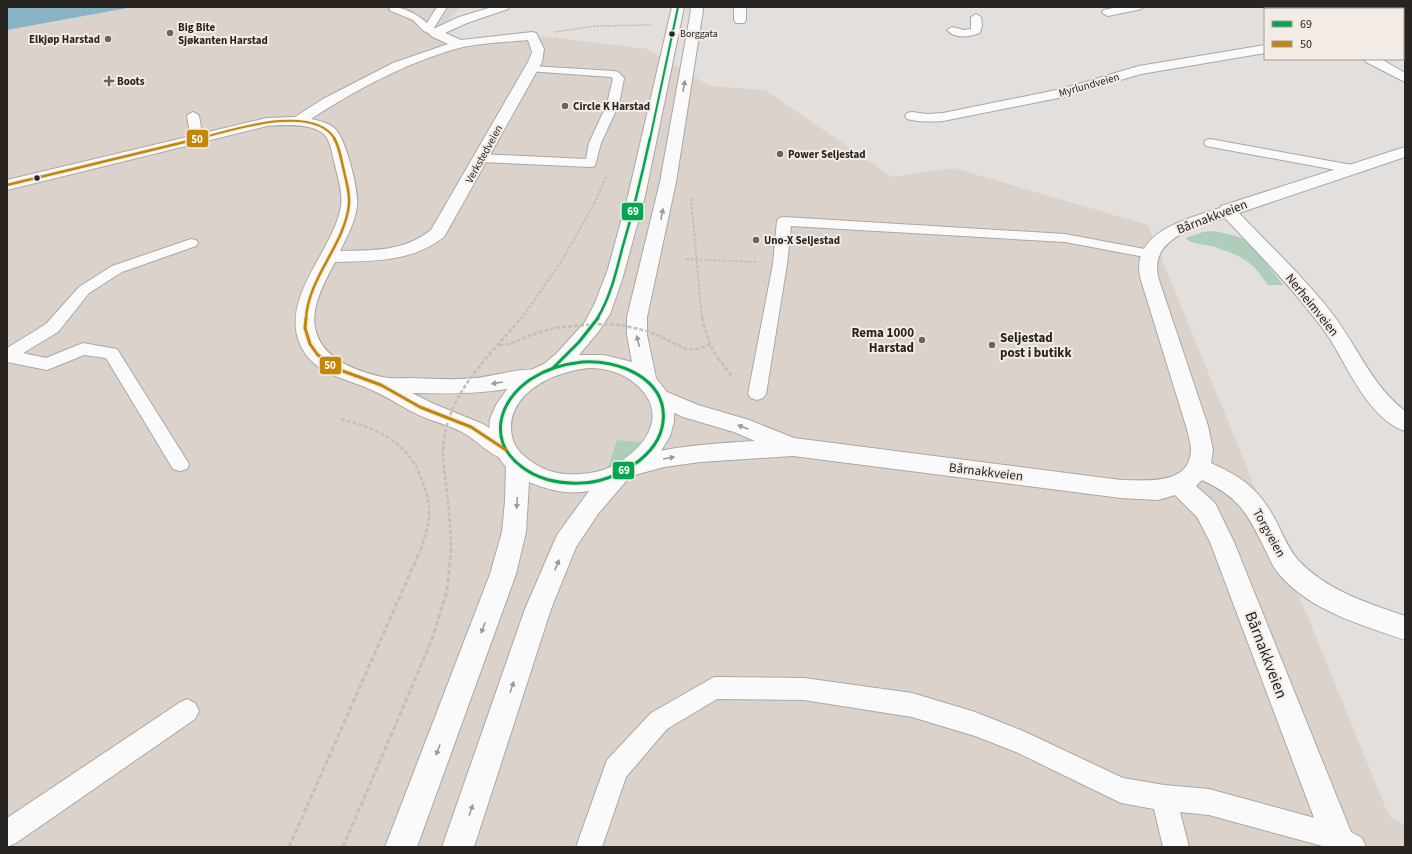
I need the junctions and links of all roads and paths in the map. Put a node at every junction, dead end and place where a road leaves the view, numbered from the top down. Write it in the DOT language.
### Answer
graph roads {
  1 [pos="442,7"];
  2 [pos="504,7"];
  3 [pos="678,7"];
  4 [pos="696,7"];
  5 [pos="740,7"];
  6 [pos="1137,7"];
  7 [pos="394,9"];
  8 [pos="1108,12"];
  9 [pos="976,17"];
  10 [pos="740,20"];
  11 [pos="654,25"];
  12 [pos="952,30"];
  13 [pos="431,31"];
  14 [pos="532,36"];
  15 [pos="459,44"];
  16 [pos="1264,49"];
  17 [pos="1373,60"];
  18 [pos="532,69"];
  19 [pos="1405,78"];
  20 [pos="193,116"];
  21 [pos="912,116"];
  22 [pos="297,122"];
  23 [pos="197,140"];
  24 [pos="1210,144"];
  25 [pos="1405,152"];
  26 [pos="481,158"];
  27 [pos="1352,169"];
  28 [pos="7,185"];
  29 [pos="691,198"];
  30 [pos="594,204"];
  31 [pos="1227,210"];
  32 [pos="191,243"];
  33 [pos="1150,254"];
  34 [pos="328,257"];
  35 [pos="686,259"];
  36 [pos="780,264"];
  37 [pos="498,345"];
  38 [pos="710,345"];
  39 [pos="718,358"];
  40 [pos="544,372"];
  41 [pos="646,380"];
  42 [pos="380,385"];
  43 [pos="757,394"];
  44 [pos="659,396"];
  45 [pos="341,420"];
  46 [pos="1405,423"];
  47 [pos="793,447"];
  48 [pos="512,457"];
  49 [pos="180,464"];
  50 [pos="1199,468"];
  51 [pos="624,471"];
  52 [pos="1179,484"];
  53 [pos="1405,628"];
  54 [pos="187,711"];
  55 [pos="1164,798"];
  56 [pos="7,834"];
  57 [pos="1344,844"];
  58 [pos="289,847"];
  59 [pos="343,847"];
  60 [pos="400,847"];
  61 [pos="458,847"];
  62 [pos="588,847"];
  63 [pos="1176,847"];
  1 -- 13 [label="lane"];
  2 -- 13 [label="main road"];
  3 -- 40 [label="main road"];
  41 -- 4 [label="main road, one-way"];
  5 -- 10 [label="main road"];
  6 -- 8 [label="main road"];
  7 -- 13 [label="lane"];
  9 -- 12 [label="lane"];
  11 -- 14 [label="path"];
  13 -- 15 [label="main road"];
  14 -- 15 [label="main road"];
  14 -- 18 [label="main road, Verkstedveien"];
  15 -- 22 [label="main road"];
  16 -- 21 [label="main road, Myrlundveien"];
  17 -- 19 [label="main road"];
  18 -- 26 [label="main road, Verkstedveien"];
  18 -- 26 [label="lane"];
  20 -- 23 [label="lane"];
  22 -- 23 [label="main road"];
  22 -- 34 [label="main road"];
  23 -- 28 [label="main road"];
  24 -- 27 [label="lane"];
  25 -- 27 [label="main road, Bårnakkveien"];
  26 -- 34 [label="main road, Verkstedveien"];
  27 -- 31 [label="main road, Bårnakkveien"];
  29 -- 38 [label="path, bridge"];
  30 -- 37 [label="path, bridge"];
  31 -- 33 [label="main road, Bårnakkveien"];
  31 -- 46 [label="main road, Nerheimveien"];
  32 -- 49 [label="lane"];
  33 -- 36 [label="lane"];
  33 -- 50 [label="main road"];
  34 -- 42 [label="main road"];
  35 -- 36 [label="path"];
  36 -- 43 [label="lane"];
  37 -- 38 [label="path, bridge"];
  37 -- 59 [label="path, bridge"];
  38 -- 39 [label="path, bridge"];
  40 -- 41 [label="main road"];
  40 -- 42 [label="main road, one-way"];
  40 -- 48 [label="main road"];
  41 -- 44 [label="main road"];
  42 -- 48 [label="main road"];
  47 -- 44 [label="main road, Bårnakkveien, one-way"];
  44 -- 51 [label="main road"];
  45 -- 58 [label="path"];
  51 -- 47 [label="main road, Bårnakkveien, one-way"];
  47 -- 52 [label="main road, Bårnakkveien"];
  48 -- 51 [label="main road"];
  48 -- 60 [label="main road, one-way"];
  50 -- 52 [label="main road, Bårnakkveien"];
  50 -- 53 [label="main road, Torgveien"];
  61 -- 51 [label="main road, one-way"];
  52 -- 57 [label="main road, Bårnakkveien"];
  54 -- 56 [label="lane"];
  55 -- 57 [label="lane"];
  55 -- 62 [label="lane"];
  55 -- 63 [label="lane"];
}
